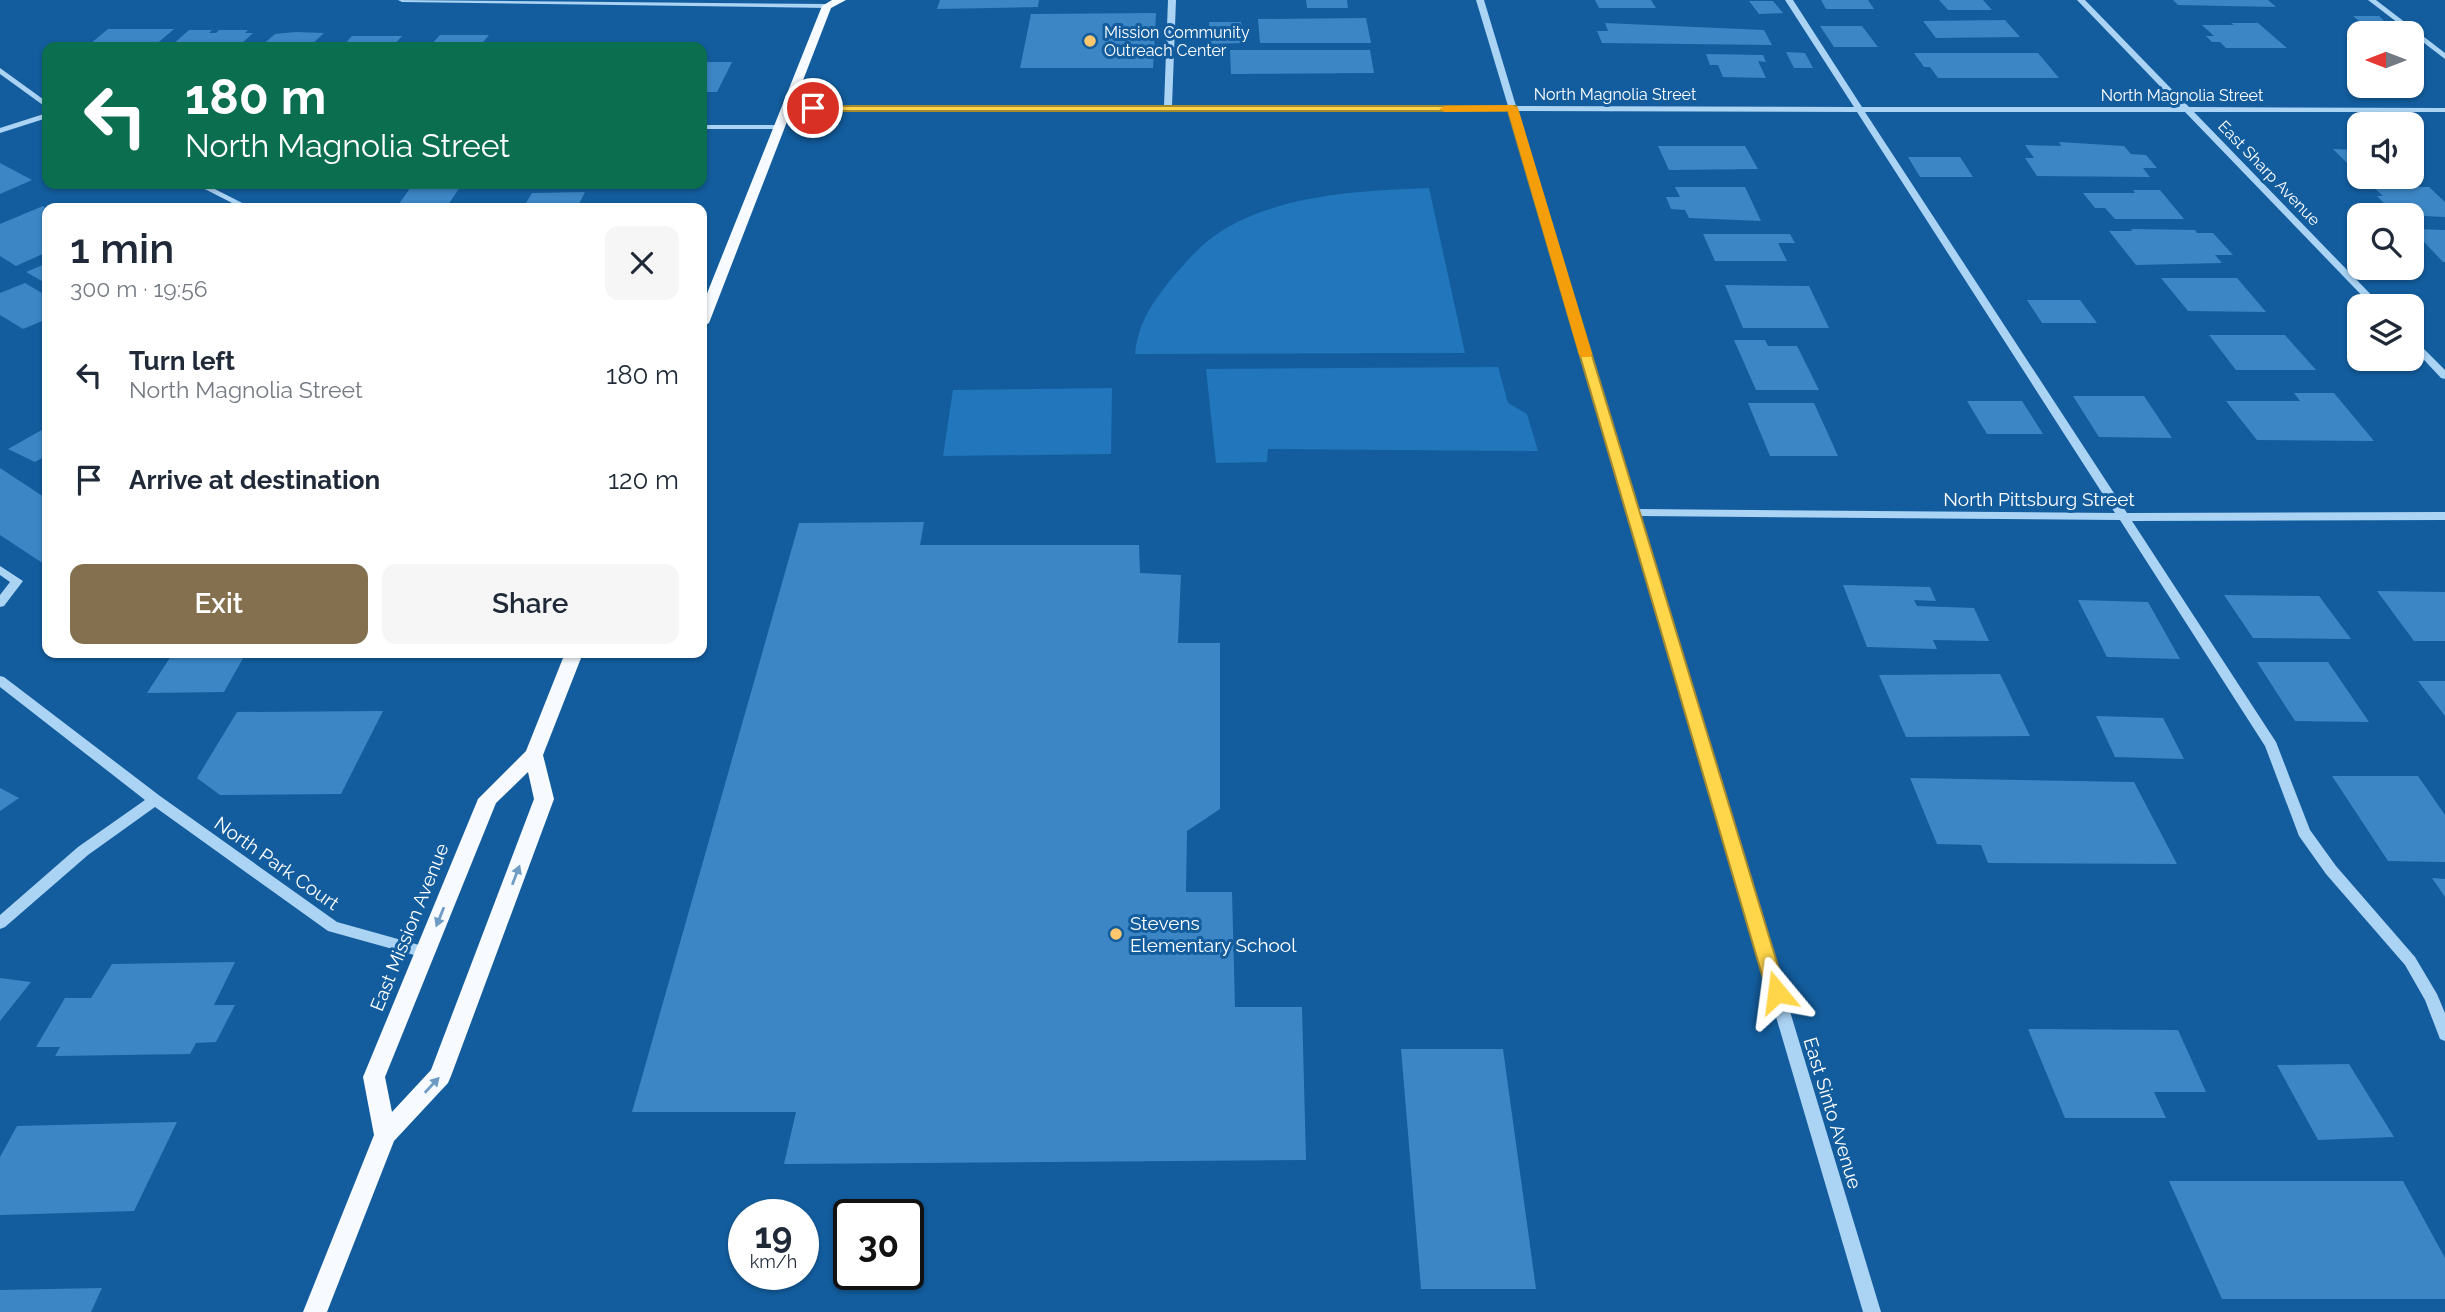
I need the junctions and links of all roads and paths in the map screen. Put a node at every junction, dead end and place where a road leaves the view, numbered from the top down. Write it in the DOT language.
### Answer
graph roads {
  1 [pos="402,0"];
  2 [pos="841,0"];
  3 [pos="1172,0"];
  4 [pos="1480,0"];
  5 [pos="1789,0"];
  6 [pos="2081,0"];
  7 [pos="2372,0"];
  8 [pos="661,2"];
  9 [pos="823,3"];
  10 [pos="2445,57"];
  11 [pos="0,70"];
  12 [pos="42,102"];
  13 [pos="786,108"];
  14 [pos="1512,108"];
  15 [pos="1859,108"];
  16 [pos="2185,108"];
  17 [pos="1168,109"];
  18 [pos="2445,110"];
  19 [pos="42,117"];
  20 [pos="707,127"];
  21 [pos="778,127"];
  22 [pos="0,131"];
  23 [pos="209,189"];
  24 [pos="238,203"];
  25 [pos="2365,294"];
  26 [pos="707,310"];
  27 [pos="2424,354"];
  28 [pos="2445,376"];
  29 [pos="1633,512"];
  30 [pos="2445,516"];
  31 [pos="2124,517"];
  32 [pos="0,570"];
  33 [pos="0,603"];
  34 [pos="572,658"];
  35 [pos="0,680"];
  36 [pos="534,755"];
  37 [pos="155,800"];
  38 [pos="0,923"];
  39 [pos="425,952"];
  40 [pos="2445,1034"];
  41 [pos="385,1135"];
  42 [pos="315,1312"];
  43 [pos="1872,1312"];
  1 -- 8 [label="street"];
  2 -- 9 [label="main road"];
  3 -- 17 [label="street"];
  4 -- 14 [label="street, East Sinto Avenue"];
  5 -- 15 [label="street"];
  6 -- 16 [label="street, East Sharp Avenue"];
  7 -- 10 [label="street"];
  8 -- 9 [label="street"];
  9 -- 13 [label="main road"];
  11 -- 12 [label="street"];
  13 -- 17 [label="street, North Magnolia Street"];
  13 -- 21 [label="main road"];
  14 -- 15 [label="street, North Magnolia Street"];
  14 -- 17 [label="street, North Magnolia Street"];
  14 -- 29 [label="street, East Sinto Avenue"];
  15 -- 16 [label="street, North Magnolia Street"];
  15 -- 31 [label="street"];
  16 -- 18 [label="street, North Magnolia Street"];
  16 -- 25 [label="street, East Sharp Avenue"];
  19 -- 22 [label="street"];
  20 -- 21 [label="street"];
  21 -- 26 [label="main road"];
  23 -- 24 [label="street"];
  27 -- 28 [label="street"];
  29 -- 31 [label="street, North Pittsburg Street"];
  29 -- 43 [label="street, East Sinto Avenue"];
  30 -- 31 [label="street, North Pittsburg Street"];
  31 -- 40 [label="street"];
  32 -- 33 [label="street"];
  34 -- 36 [label="main road, East Mission Avenue"];
  35 -- 37 [label="street, North Park Court"];
  36 -- 39 [label="main road, East Mission Avenue, one-way"];
  41 -- 36 [label="main road, one-way"];
  37 -- 38 [label="street"];
  37 -- 39 [label="street, North Park Court"];
  39 -- 41 [label="main road, East Mission Avenue"];
  41 -- 42 [label="main road"];
}
